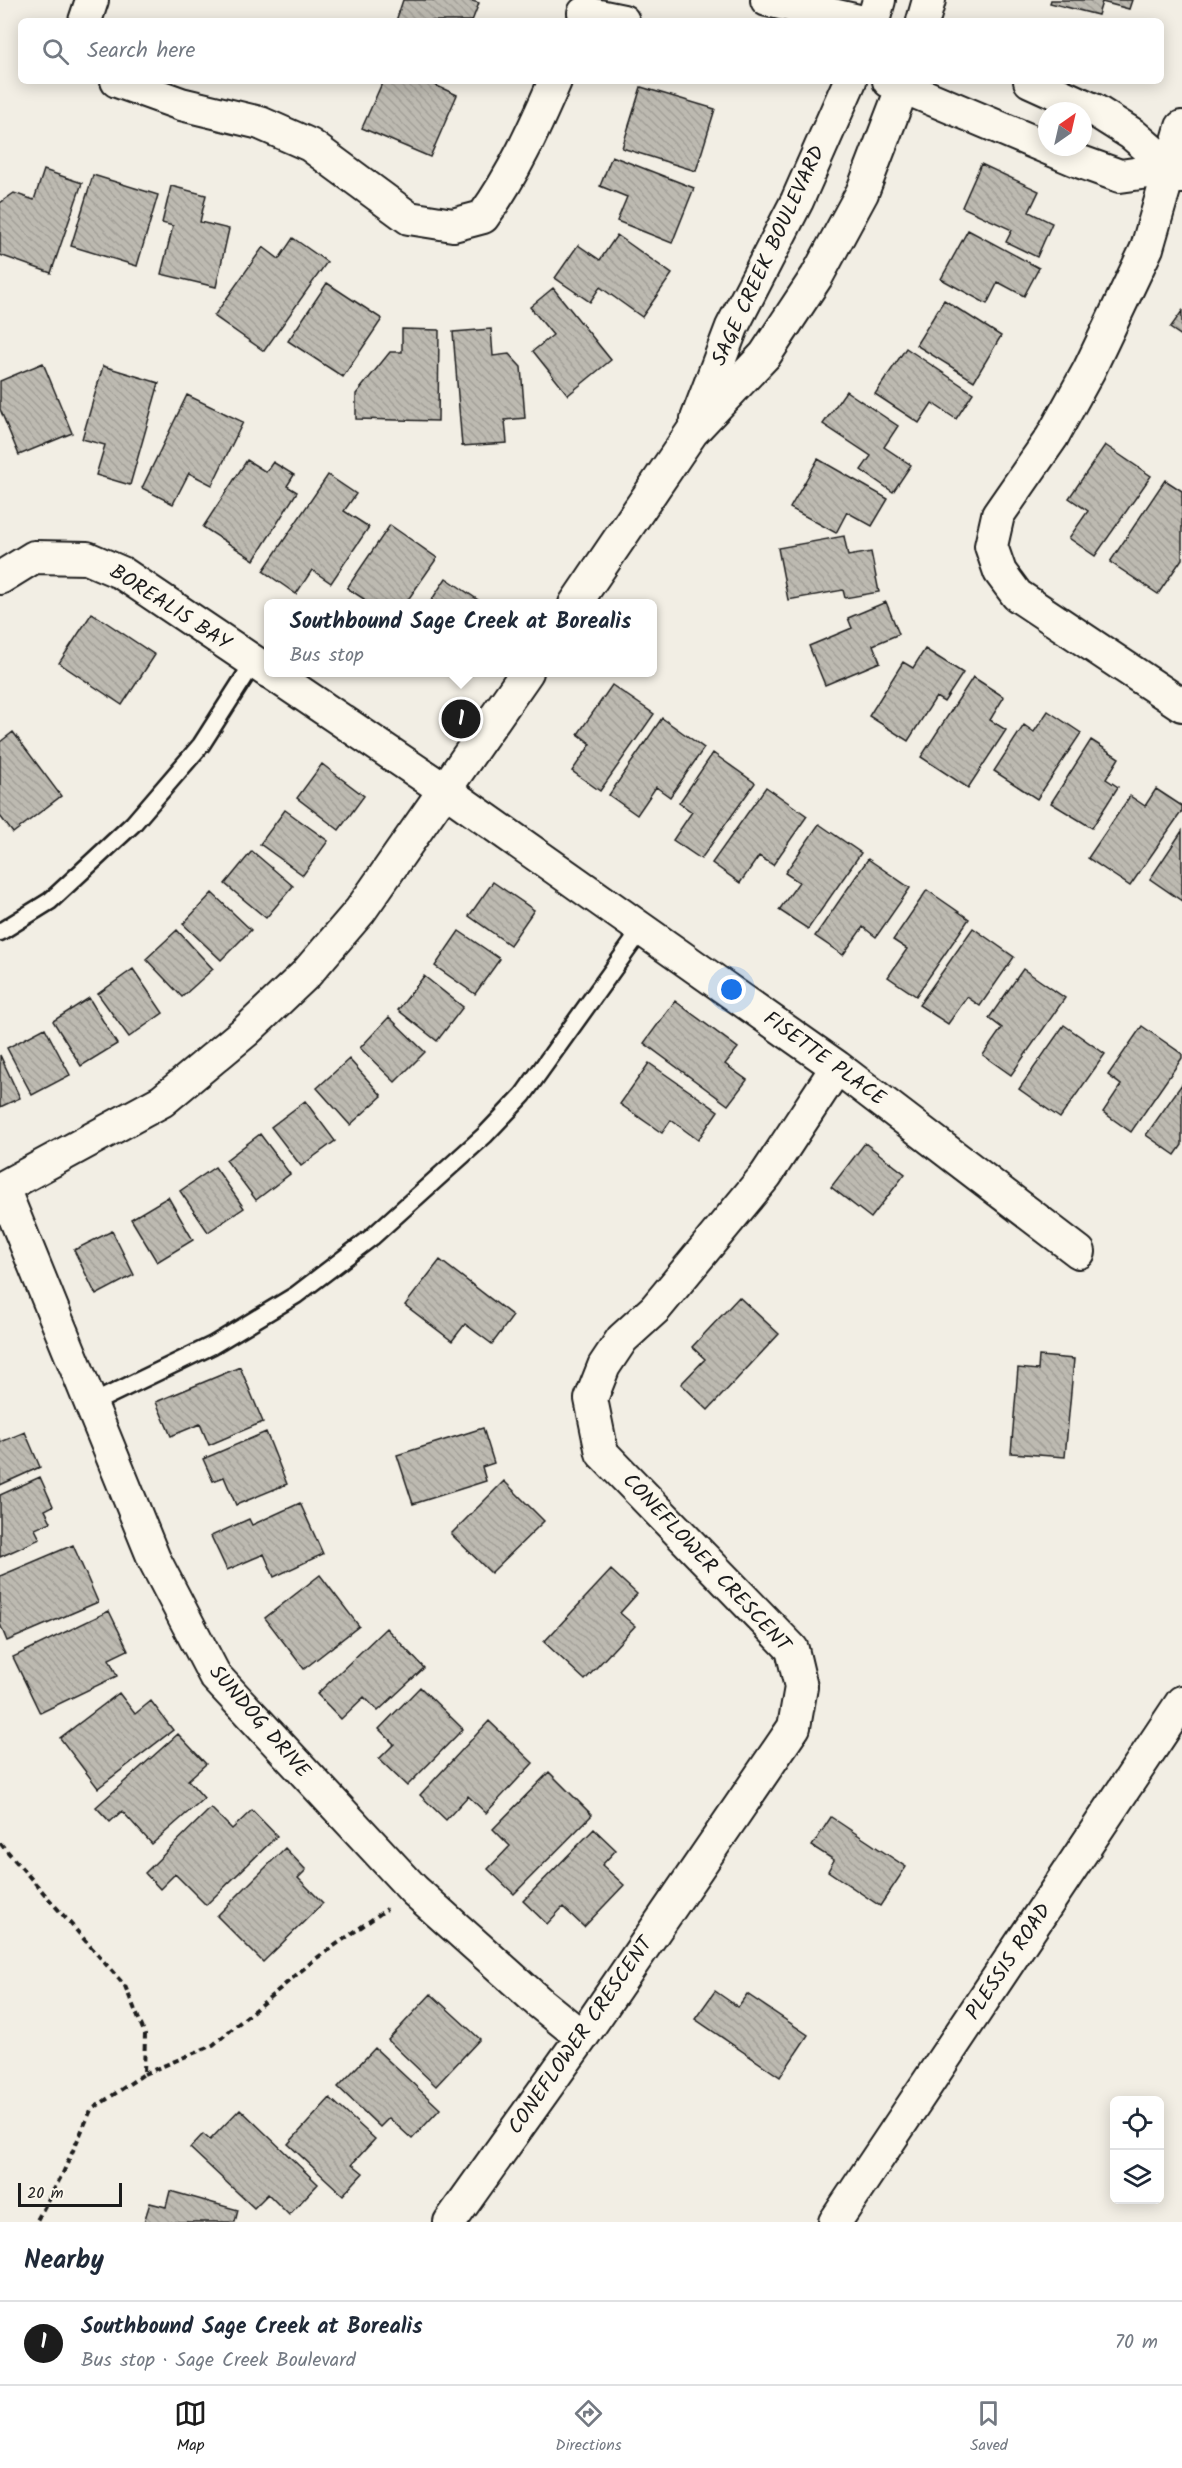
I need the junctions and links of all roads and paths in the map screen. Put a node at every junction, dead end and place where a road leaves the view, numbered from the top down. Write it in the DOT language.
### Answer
graph roads {
  1 [pos="92,0"];
  2 [pos="768,0"];
  3 [pos="879,0"];
  4 [pos="929,0"];
  5 [pos="584,11"];
  6 [pos="86,18"];
  7 [pos="611,18"];
  8 [pos="846,18"];
  9 [pos="874,18"];
  10 [pos="924,18"];
  11 [pos="125,84"];
  12 [pos="554,84"];
  13 [pos="849,84"];
  14 [pos="899,84"];
  15 [pos="901,84"];
  16 [pos="1037,84"];
  17 [pos="1182,127"];
  18 [pos="1176,173"];
  19 [pos="692,432"];
  20 [pos="0,578"];
  21 [pos="578,599"];
  22 [pos="264,669"];
  23 [pos="276,677"];
  24 [pos="525,677"];
  25 [pos="1182,705"];
  26 [pos="446,791"];
  27 [pos="642,929"];
  28 [pos="0,932"];
  29 [pos="837,1067"];
  30 [pos="1,1188"];
  31 [pos="1079,1252"];
  32 [pos="91,1404"];
  33 [pos="1182,1703"];
  34 [pos="0,1843"];
  35 [pos="414,1890"];
  36 [pos="582,2037"];
  37 [pos="144,2074"];
  38 [pos="36,2222"];
  39 [pos="450,2222"];
  40 [pos="835,2222"];
  1 -- 6 [label="street"];
  2 -- 8 [label="street"];
  3 -- 9 [label="street"];
  4 -- 10 [label="street"];
  5 -- 7 [label="street"];
  11 -- 12 [label="street"];
  13 -- 19 [label="street, SAGE CREEK BOULEVARD"];
  14 -- 19 [label="street, SAGE CREEK BOULEVARD"];
  15 -- 18 [label="street"];
  16 -- 18 [label="street"];
  17 -- 18 [label="street"];
  18 -- 25 [label="street"];
  19 -- 21 [label="street, SAGE CREEK BOULEVARD"];
  20 -- 22 [label="street, BOREALIS BAY"];
  22 -- 28 [label="lane"];
  23 -- 26 [label="street, BOREALIS BAY"];
  24 -- 26 [label="street"];
  26 -- 27 [label="street, FISETTE PLACE"];
  26 -- 30 [label="street"];
  27 -- 29 [label="street, FISETTE PLACE"];
  27 -- 32 [label="lane"];
  29 -- 31 [label="street, FISETTE PLACE"];
  29 -- 36 [label="street, CONEFLOWER CRESCENT"];
  30 -- 32 [label="street, SUNDOG DRIVE"];
  32 -- 35 [label="street, SUNDOG DRIVE"];
  33 -- 40 [label="street, PLESSIS ROAD"];
  34 -- 37 [label="path"];
  35 -- 36 [label="street, SUNDOG DRIVE"];
  35 -- 37 [label="path"];
  36 -- 39 [label="street, CONEFLOWER CRESCENT"];
  37 -- 38 [label="path"];
}
